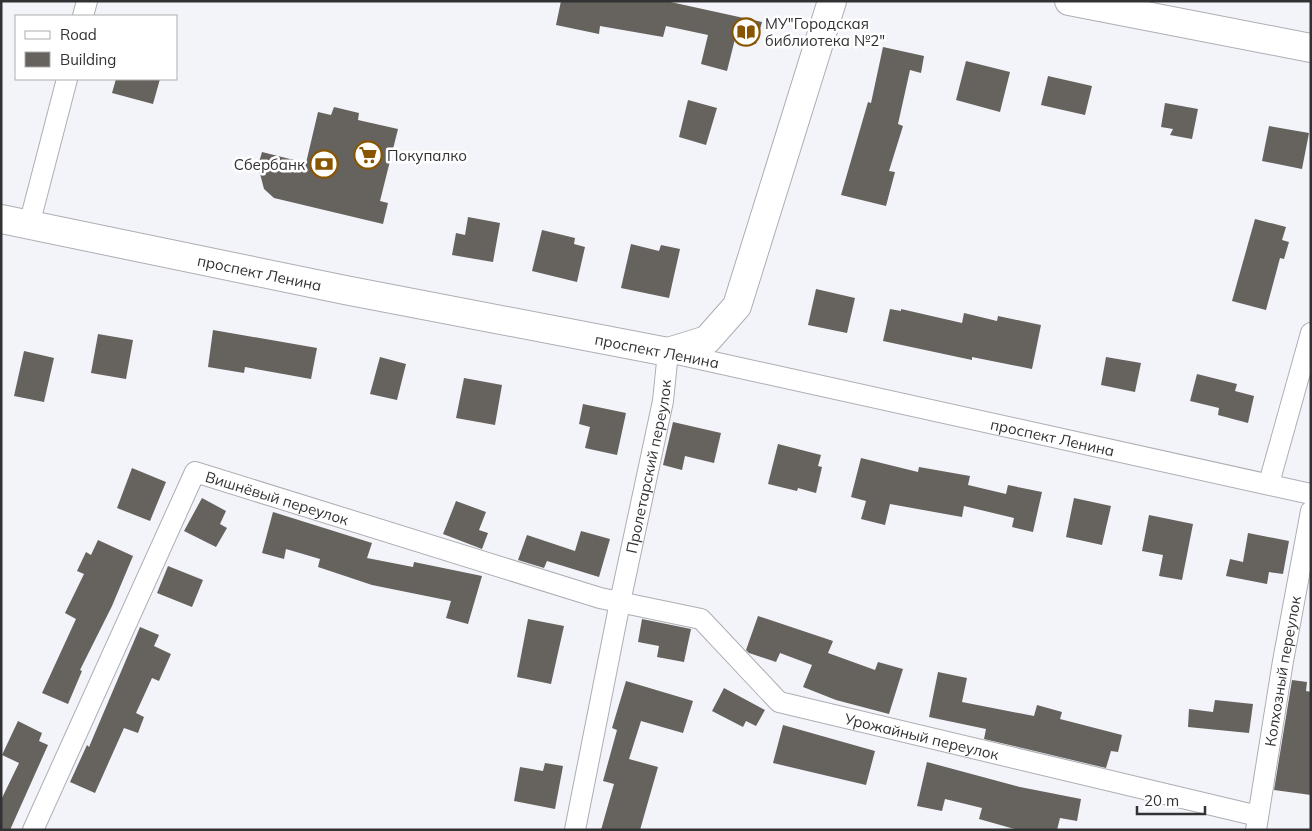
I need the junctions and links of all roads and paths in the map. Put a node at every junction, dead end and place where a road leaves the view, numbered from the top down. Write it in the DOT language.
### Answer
graph roads {
  1 [pos="86,1"];
  2 [pos="832,1"];
  3 [pos="1069,1"];
  4 [pos="83,15"];
  5 [pos="1311,48"];
  6 [pos="66,80"];
  7 [pos="1,219"];
  8 [pos="29,225"];
  9 [pos="1311,333"];
  10 [pos="668,352"];
  11 [pos="1269,483"];
  12 [pos="1311,494"];
  13 [pos="1311,511"];
  14 [pos="620,602"];
  15 [pos="1257,823"];
  16 [pos="33,830"];
  17 [pos="575,830"];
  1 -- 4 [label="street"];
  2 -- 10 [label="main road"];
  3 -- 5 [label="main road"];
  6 -- 8 [label="street"];
  7 -- 8 [label="main road, проспект Ленина"];
  8 -- 10 [label="main road, проспект Ленина"];
  9 -- 11 [label="street"];
  10 -- 11 [label="street, проспект Ленина"];
  10 -- 14 [label="street, Пролетарский переулок"];
  11 -- 12 [label="street, проспект Ленина"];
  13 -- 15 [label="street, Колхозный переулок"];
  14 -- 15 [label="street, Урожайный переулок"];
  14 -- 16 [label="street, Вишнёвый переулок"];
  14 -- 17 [label="street, Пролетарский переулок"];
}
